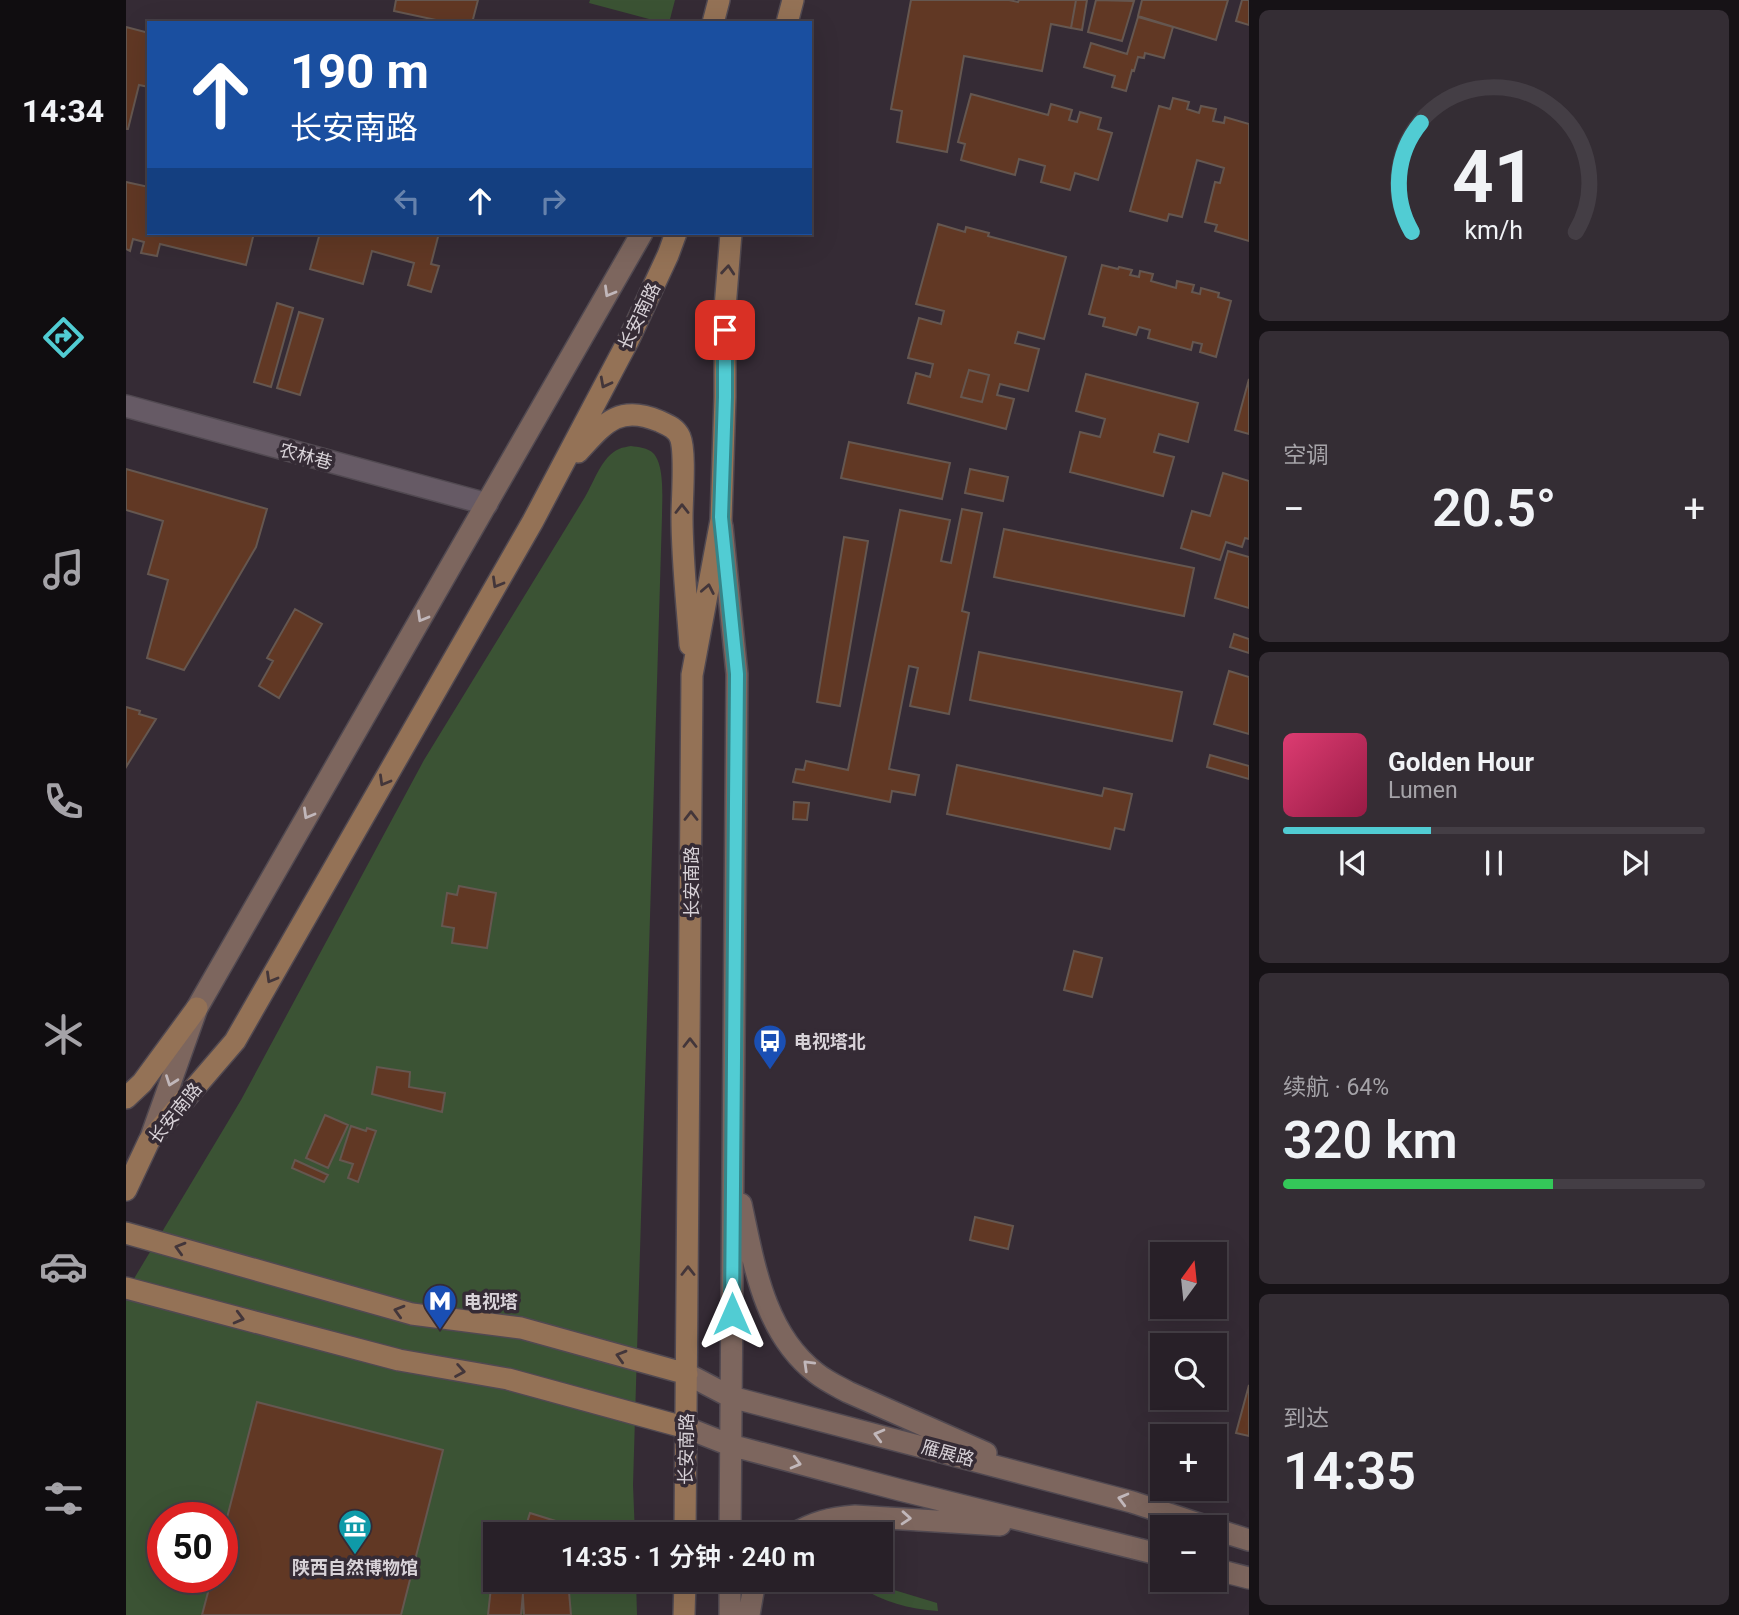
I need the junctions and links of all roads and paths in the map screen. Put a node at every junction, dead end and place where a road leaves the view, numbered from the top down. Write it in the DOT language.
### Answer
graph roads {
  1 [pos="719,0"];
  2 [pos="793,0"];
  3 [pos="714,21"];
  4 [pos="788,21"];
  5 [pos="641,235"];
  6 [pos="675,235"];
  7 [pos="732,235"];
  8 [pos="126,406"];
  9 [pos="556,476"];
  10 [pos="487,504"];
  11 [pos="721,517"];
  12 [pos="692,675"];
  13 [pos="197,1008"];
  14 [pos="126,1098"];
  15 [pos="149,1141"];
  16 [pos="733,1169"];
  17 [pos="126,1190"];
  18 [pos="126,1233"];
  19 [pos="126,1288"];
  20 [pos="687,1374"];
  21 [pos="731,1397"];
  22 [pos="687,1428"];
  23 [pos="730,1445"];
  24 [pos="1045,1479"];
  25 [pos="1172,1515"];
  26 [pos="685,1522"];
  27 [pos="730,1522"];
  28 [pos="817,1522"];
  29 [pos="1065,1530"];
  30 [pos="1227,1533"];
  31 [pos="1249,1540"];
  32 [pos="1150,1552"];
  33 [pos="1227,1572"];
  34 [pos="1249,1578"];
  35 [pos="685,1592"];
  36 [pos="730,1592"];
  37 [pos="753,1592"];
  38 [pos="684,1615"];
  39 [pos="730,1615"];
  40 [pos="749,1615"];
  1 -- 3 [label="main road"];
  2 -- 4 [label="main road"];
  5 -- 10 [label="main road, one-way"];
  6 -- 9 [label="main road, 长安南路, one-way"];
  11 -- 7 [label="main road, 长安南路, one-way"];
  8 -- 10 [label="street, 农林巷"];
  12 -- 9 [label="main road, one-way"];
  9 -- 15 [label="main road, 长安南路, one-way"];
  10 -- 13 [label="main road, one-way"];
  12 -- 11 [label="main road, 长安南路, one-way"];
  11 -- 16 [label="main road"];
  20 -- 12 [label="main road, 长安南路, one-way"];
  13 -- 14 [label="main road"];
  13 -- 15 [label="main road, one-way"];
  15 -- 17 [label="main road, 长安南路"];
  16 -- 21 [label="main road"];
  24 -- 16 [label="main road, one-way"];
  20 -- 18 [label="main road, one-way"];
  19 -- 22 [label="main road, one-way"];
  20 -- 21 [label="main road, 雁展路"];
  20 -- 22 [label="main road, 长安南路"];
  21 -- 23 [label="main road"];
  24 -- 21 [label="main road, 雁展路, one-way"];
  22 -- 23 [label="main road"];
  22 -- 26 [label="main road, 长安南路"];
  23 -- 27 [label="main road"];
  23 -- 29 [label="main road, one-way"];
  25 -- 24 [label="main road, 雁展路, one-way"];
  28 -- 29 [label="main road, one-way"];
  29 -- 32 [label="main road"];
  30 -- 31 [label="main road, 雁展路"];
  33 -- 34 [label="main road"];
  35 -- 38 [label="main road"];
  36 -- 39 [label="main road"];
  37 -- 40 [label="main road"];
}
